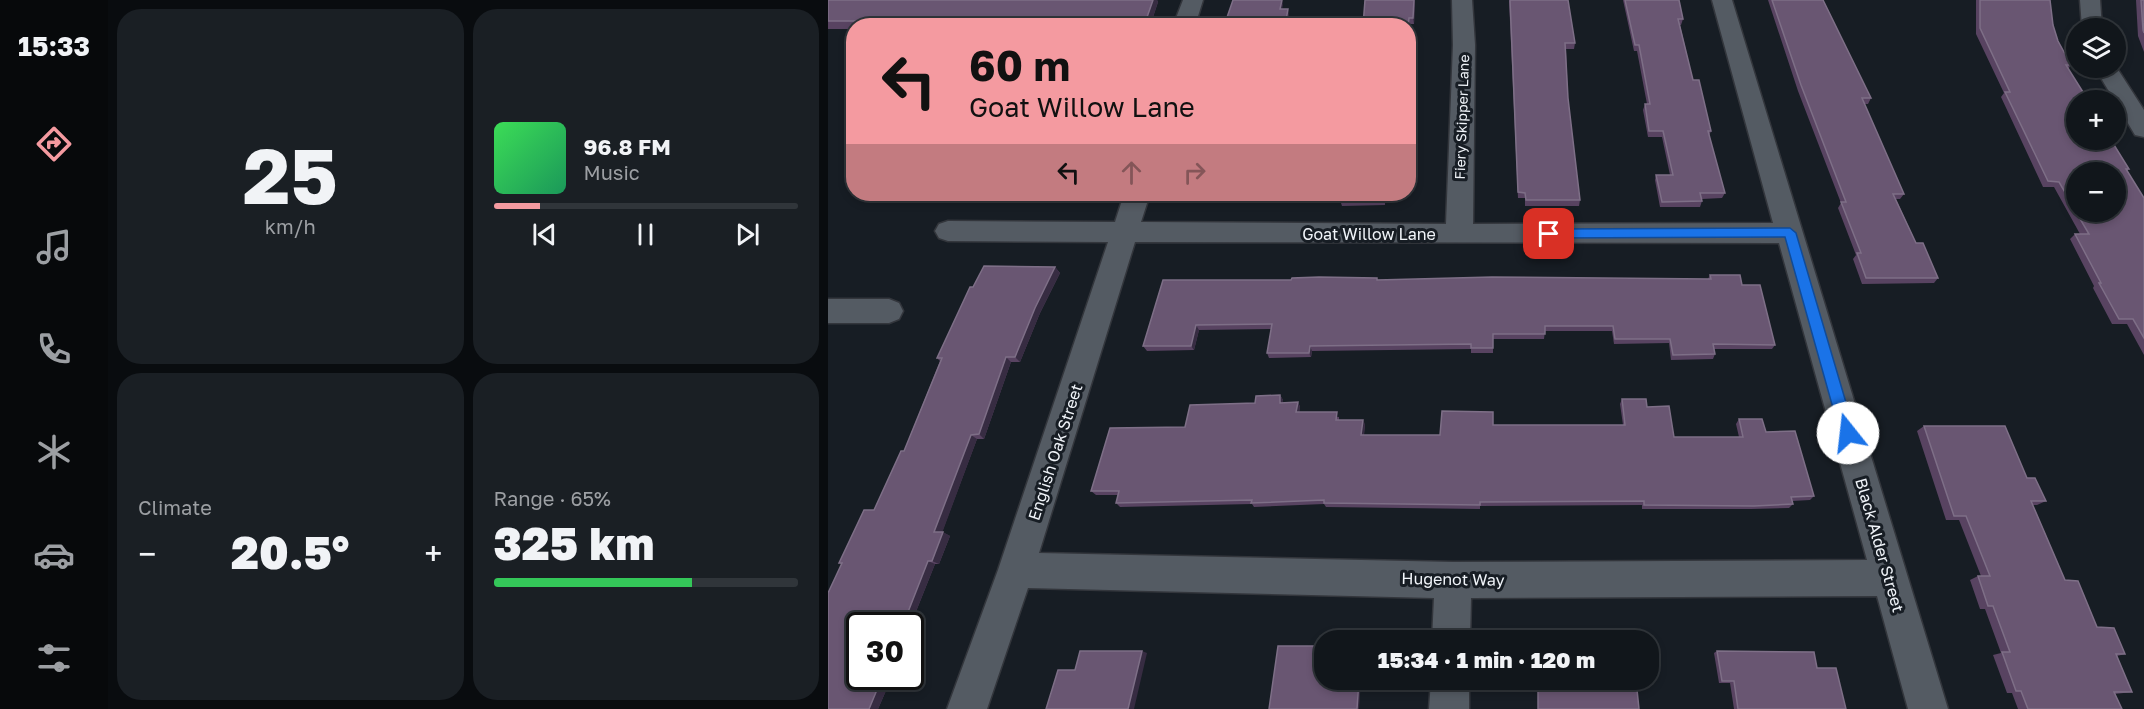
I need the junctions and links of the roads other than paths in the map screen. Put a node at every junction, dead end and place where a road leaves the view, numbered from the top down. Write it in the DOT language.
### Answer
graph roads {
  1 [pos="1193,0"];
  2 [pos="1462,0"];
  3 [pos="1722,0"];
  4 [pos="2090,0"];
  5 [pos="1187,18"];
  6 [pos="2091,18"];
  7 [pos="2112,78"];
  8 [pos="2144,129"];
  9 [pos="1135,201"];
  10 [pos="948,231"];
  11 [pos="1127,232"];
  12 [pos="1790,233"];
  13 [pos="1459,234"];
  14 [pos="828,311"];
  15 [pos="889,311"];
  16 [pos="1016,570"];
  17 [pos="1890,578"];
  18 [pos="1453,580"];
  19 [pos="1451,630"];
  20 [pos="1450,690"];
  21 [pos="968,709"];
  22 [pos="1449,709"];
  23 [pos="1928,709"];
  1 -- 5 [label="street"];
  2 -- 13 [label="street, Fiery Skipper Lane"];
  3 -- 12 [label="street, Black Alder Street"];
  4 -- 6 [label="street"];
  7 -- 8 [label="street"];
  9 -- 11 [label="street, English Oak Street"];
  10 -- 11 [label="street, Goat Willow Lane"];
  11 -- 13 [label="street, Goat Willow Lane"];
  11 -- 16 [label="street, English Oak Street"];
  12 -- 13 [label="street, Goat Willow Lane"];
  12 -- 17 [label="street, Black Alder Street"];
  14 -- 15 [label="street"];
  16 -- 18 [label="street, Hugenot Way"];
  16 -- 21 [label="street, English Oak Street"];
  17 -- 18 [label="street, Hugenot Way"];
  17 -- 23 [label="street, Black Alder Street"];
  18 -- 19 [label="street"];
  20 -- 22 [label="street"];
}
